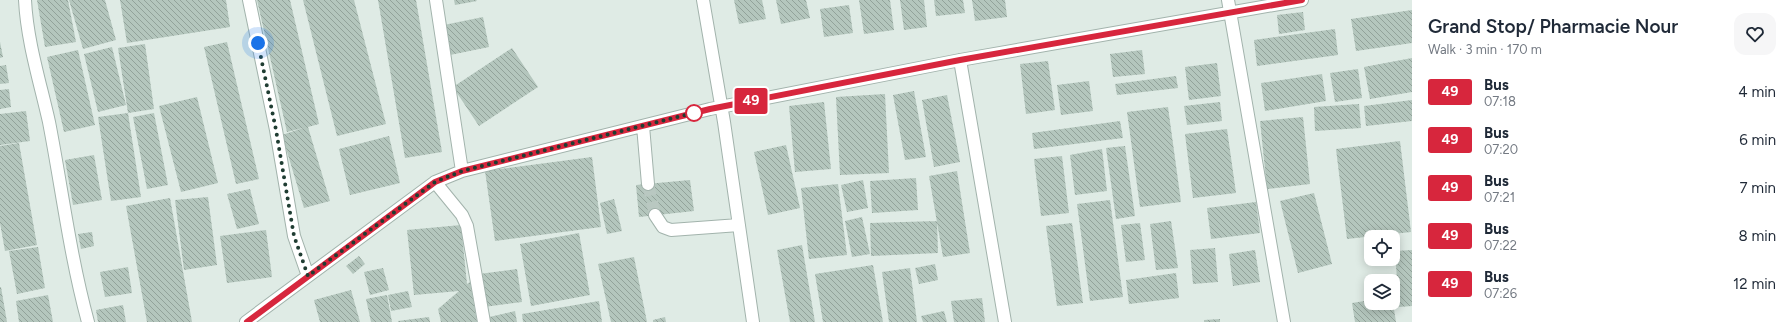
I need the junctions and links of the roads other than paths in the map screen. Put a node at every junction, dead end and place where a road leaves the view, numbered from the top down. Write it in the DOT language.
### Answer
graph roads {
  1 [pos="25,0"];
  2 [pos="249,0"];
  3 [pos="436,0"];
  4 [pos="702,0"];
  5 [pos="1228,0"];
  6 [pos="1302,0"];
  7 [pos="1231,14"];
  8 [pos="960,60"];
  9 [pos="721,107"];
  10 [pos="643,126"];
  11 [pos="462,171"];
  12 [pos="435,182"];
  13 [pos="648,184"];
  14 [pos="655,215"];
  15 [pos="739,225"];
  16 [pos="308,276"];
  17 [pos="258,318"];
  18 [pos="88,322"];
  19 [pos="246,322"];
  20 [pos="484,322"];
  21 [pos="753,322"];
  22 [pos="1005,322"];
  23 [pos="1284,322"];
  1 -- 18 [label="street"];
  2 -- 16 [label="street"];
  3 -- 11 [label="street"];
  4 -- 9 [label="street"];
  5 -- 7 [label="street"];
  6 -- 7 [label="street"];
  7 -- 8 [label="street"];
  7 -- 23 [label="street"];
  8 -- 9 [label="street"];
  8 -- 22 [label="street"];
  9 -- 10 [label="street"];
  9 -- 15 [label="street"];
  10 -- 11 [label="street"];
  10 -- 13 [label="street"];
  11 -- 12 [label="street"];
  12 -- 16 [label="street"];
  12 -- 20 [label="street"];
  14 -- 15 [label="street"];
  15 -- 21 [label="street"];
  16 -- 17 [label="street"];
  17 -- 19 [label="street"];
}
